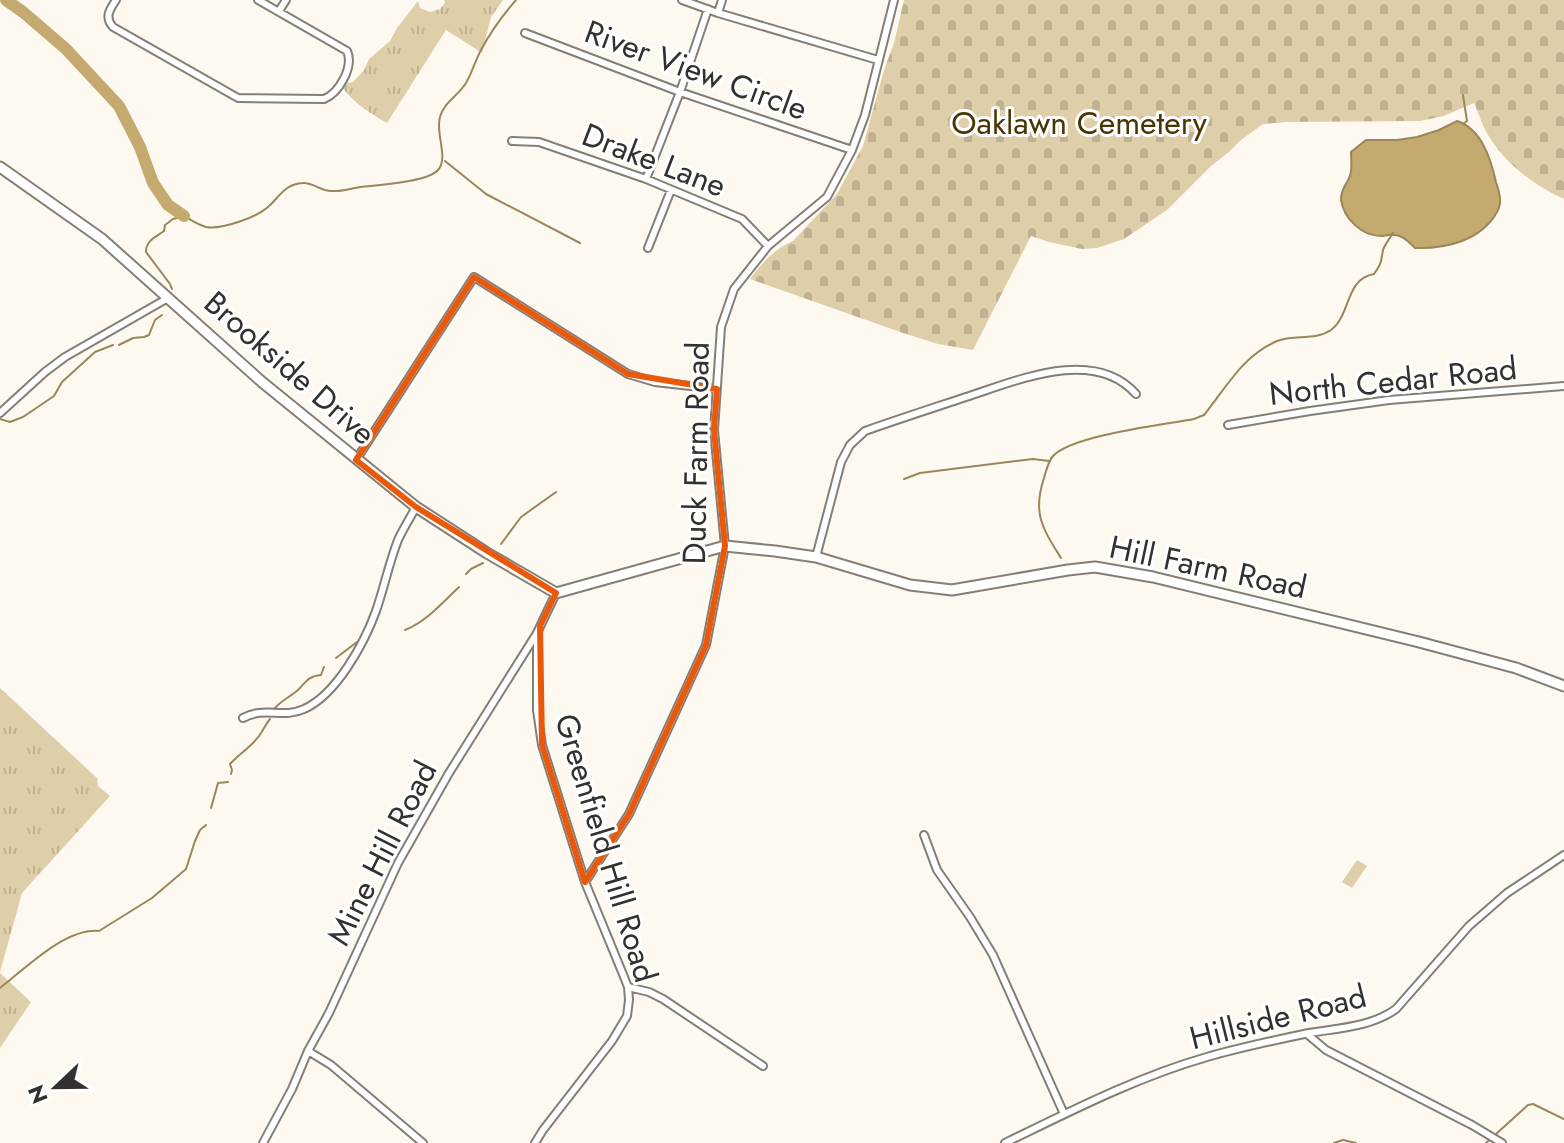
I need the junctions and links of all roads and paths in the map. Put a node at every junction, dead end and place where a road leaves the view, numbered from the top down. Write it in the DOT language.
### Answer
graph roads {
  1 [pos="116,0"];
  2 [pos="258,0"];
  3 [pos="286,0"];
  4 [pos="682,0"];
  5 [pos="722,0"];
  6 [pos="894,0"];
  7 [pos="708,9"];
  8 [pos="279,11"];
  9 [pos="718,13"];
  10 [pos="525,33"];
  11 [pos="878,60"];
  12 [pos="680,92"];
  13 [pos="512,141"];
  14 [pos="852,150"];
  15 [pos="0,167"];
  16 [pos="646,179"];
  17 [pos="671,190"];
  18 [pos="768,246"];
  19 [pos="648,248"];
  20 [pos="168,298"];
  21 [pos="1564,386"];
  22 [pos="717,389"];
  23 [pos="1136,394"];
  24 [pos="0,413"];
  25 [pos="1228,425"];
  26 [pos="356,460"];
  27 [pos="416,507"];
  28 [pos="725,546"];
  29 [pos="816,557"];
  30 [pos="556,593"];
  31 [pos="537,633"];
  32 [pos="1564,686"];
  33 [pos="243,718"];
  34 [pos="924,835"];
  35 [pos="1564,855"];
  36 [pos="585,882"];
  37 [pos="628,987"];
  38 [pos="1307,1034"];
  39 [pos="308,1051"];
  40 [pos="763,1066"];
  41 [pos="1064,1114"];
  42 [pos="263,1143"];
  43 [pos="423,1143"];
  44 [pos="535,1143"];
  45 [pos="1005,1143"];
  46 [pos="1502,1143"];
  1 -- 8 [label="street"];
  2 -- 8 [label="street"];
  3 -- 8 [label="street"];
  4 -- 7 [label="street"];
  5 -- 9 [label="street"];
  6 -- 11 [label="street, Duck Farm Road"];
  7 -- 9 [label="street"];
  7 -- 12 [label="street"];
  9 -- 11 [label="street"];
  10 -- 12 [label="street, River View Circle"];
  11 -- 14 [label="street, Duck Farm Road"];
  12 -- 14 [label="street, River View Circle"];
  12 -- 16 [label="street"];
  13 -- 16 [label="street, Drake Lane"];
  14 -- 18 [label="street, Duck Farm Road"];
  15 -- 20 [label="main road, Brookside Drive"];
  16 -- 17 [label="street, Drake Lane"];
  17 -- 18 [label="street, Drake Lane"];
  17 -- 19 [label="street"];
  18 -- 22 [label="street, Duck Farm Road"];
  20 -- 24 [label="street"];
  20 -- 26 [label="main road, Brookside Drive"];
  21 -- 25 [label="street, North Cedar Road"];
  22 -- 26 [label="street"];
  22 -- 28 [label="street, Duck Farm Road"];
  23 -- 29 [label="street"];
  26 -- 27 [label="main road, Brookside Drive"];
  27 -- 30 [label="main road, Brookside Drive"];
  27 -- 33 [label="street"];
  28 -- 29 [label="main road, Hill Farm Road"];
  28 -- 30 [label="main road, Hill Farm Road"];
  28 -- 36 [label="street, Duck Farm Road"];
  29 -- 32 [label="main road, Hill Farm Road"];
  30 -- 31 [label="street, Mine Hill Road"];
  31 -- 36 [label="street, Greenfield Hill Road"];
  31 -- 39 [label="street, Mine Hill Road"];
  34 -- 41 [label="street"];
  35 -- 38 [label="street, Hillside Road"];
  36 -- 37 [label="street, Greenfield Hill Road"];
  37 -- 40 [label="street"];
  37 -- 44 [label="street, Greenfield Hill Road"];
  38 -- 41 [label="street, Hillside Road"];
  38 -- 46 [label="street"];
  39 -- 42 [label="street, Mine Hill Road"];
  39 -- 43 [label="street"];
  41 -- 45 [label="street, Hillside Road"];
}
